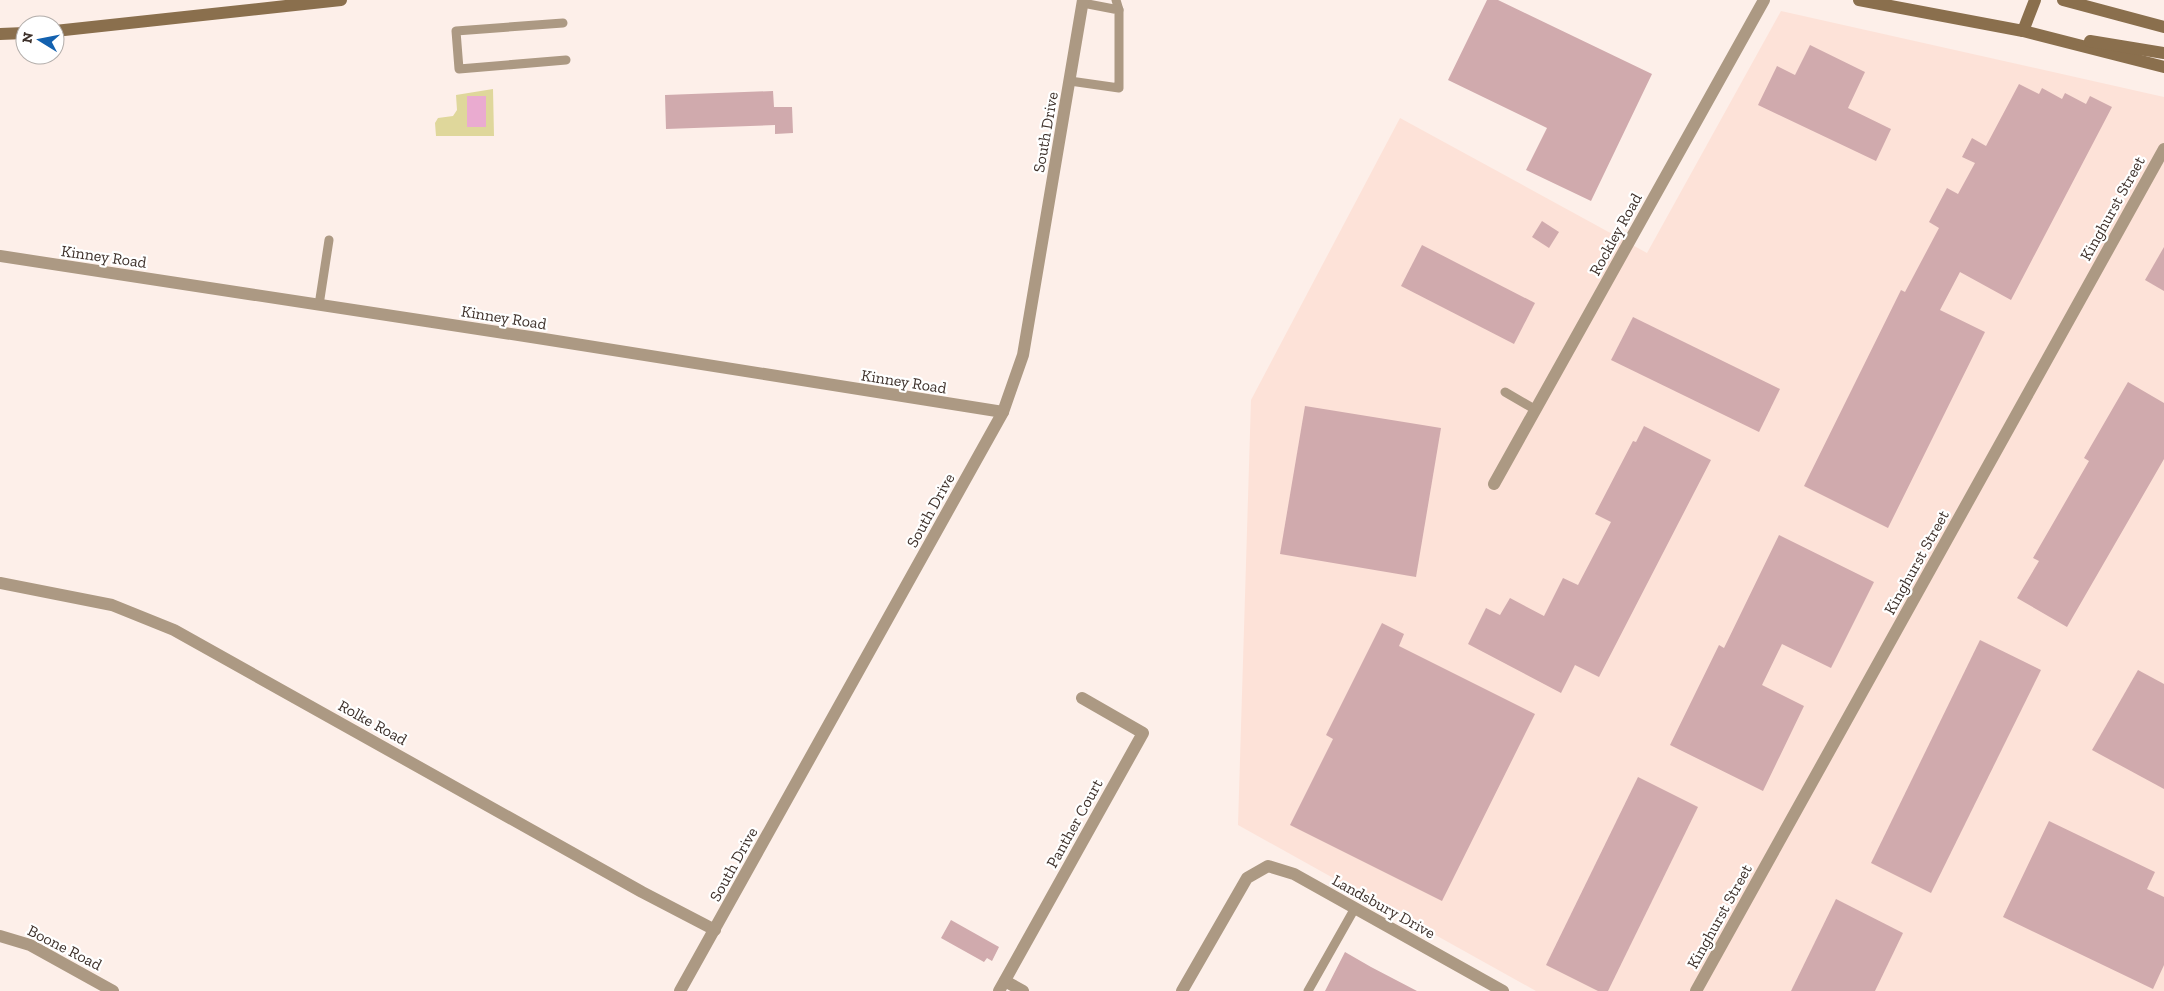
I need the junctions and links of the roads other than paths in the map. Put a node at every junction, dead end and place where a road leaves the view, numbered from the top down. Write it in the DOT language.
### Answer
graph roads {
  1 [pos="341,0"];
  2 [pos="1116,0"];
  3 [pos="1764,0"];
  4 [pos="1859,0"];
  5 [pos="2035,0"];
  6 [pos="2063,0"];
  7 [pos="1083,2"];
  8 [pos="1119,10"];
  9 [pos="563,22"];
  10 [pos="2164,26"];
  11 [pos="65,30"];
  12 [pos="2023,31"];
  13 [pos="15,33"];
  14 [pos="0,34"];
  15 [pos="2066,41"];
  16 [pos="2164,53"];
  17 [pos="566,60"];
  18 [pos="2164,67"];
  19 [pos="1070,81"];
  20 [pos="2164,149"];
  21 [pos="329,240"];
  22 [pos="0,256"];
  23 [pos="318,304"];
  24 [pos="1505,392"];
  25 [pos="1536,410"];
  26 [pos="1004,412"];
  27 [pos="1494,484"];
  28 [pos="0,582"];
  29 [pos="1082,698"];
  30 [pos="1355,908"];
  31 [pos="715,930"];
  32 [pos="0,936"];
  33 [pos="1002,986"];
  34 [pos="113,991"];
  35 [pos="680,991"];
  36 [pos="1023,991"];
  37 [pos="1182,991"];
  38 [pos="1308,991"];
  39 [pos="1503,991"];
  40 [pos="1696,991"];
  1 -- 11 [label="main road"];
  2 -- 8 [label="lane"];
  3 -- 25 [label="street, Rockley Road"];
  4 -- 12 [label="main road"];
  5 -- 12 [label="main road"];
  6 -- 10 [label="main road"];
  7 -- 8 [label="lane"];
  7 -- 19 [label="street, South Drive"];
  8 -- 19 [label="lane"];
  9 -- 17 [label="lane"];
  12 -- 15 [label="main road"];
  13 -- 14 [label="main road"];
  15 -- 16 [label="main road"];
  15 -- 18 [label="main road"];
  19 -- 26 [label="street, South Drive"];
  20 -- 40 [label="street, Kinghurst Street"];
  21 -- 23 [label="lane"];
  22 -- 23 [label="street, Kinney Road"];
  23 -- 26 [label="street, Kinney Road"];
  24 -- 25 [label="lane"];
  25 -- 27 [label="street, Rockley Road"];
  26 -- 31 [label="street, South Drive"];
  28 -- 31 [label="street, Rolke Road"];
  29 -- 33 [label="street, Panther Court"];
  30 -- 37 [label="street, Landsbury Drive"];
  30 -- 38 [label="lane"];
  30 -- 39 [label="street, Landsbury Drive"];
  31 -- 35 [label="street, South Drive"];
  32 -- 34 [label="street, Boone Road"];
  33 -- 36 [label="street"];
}
